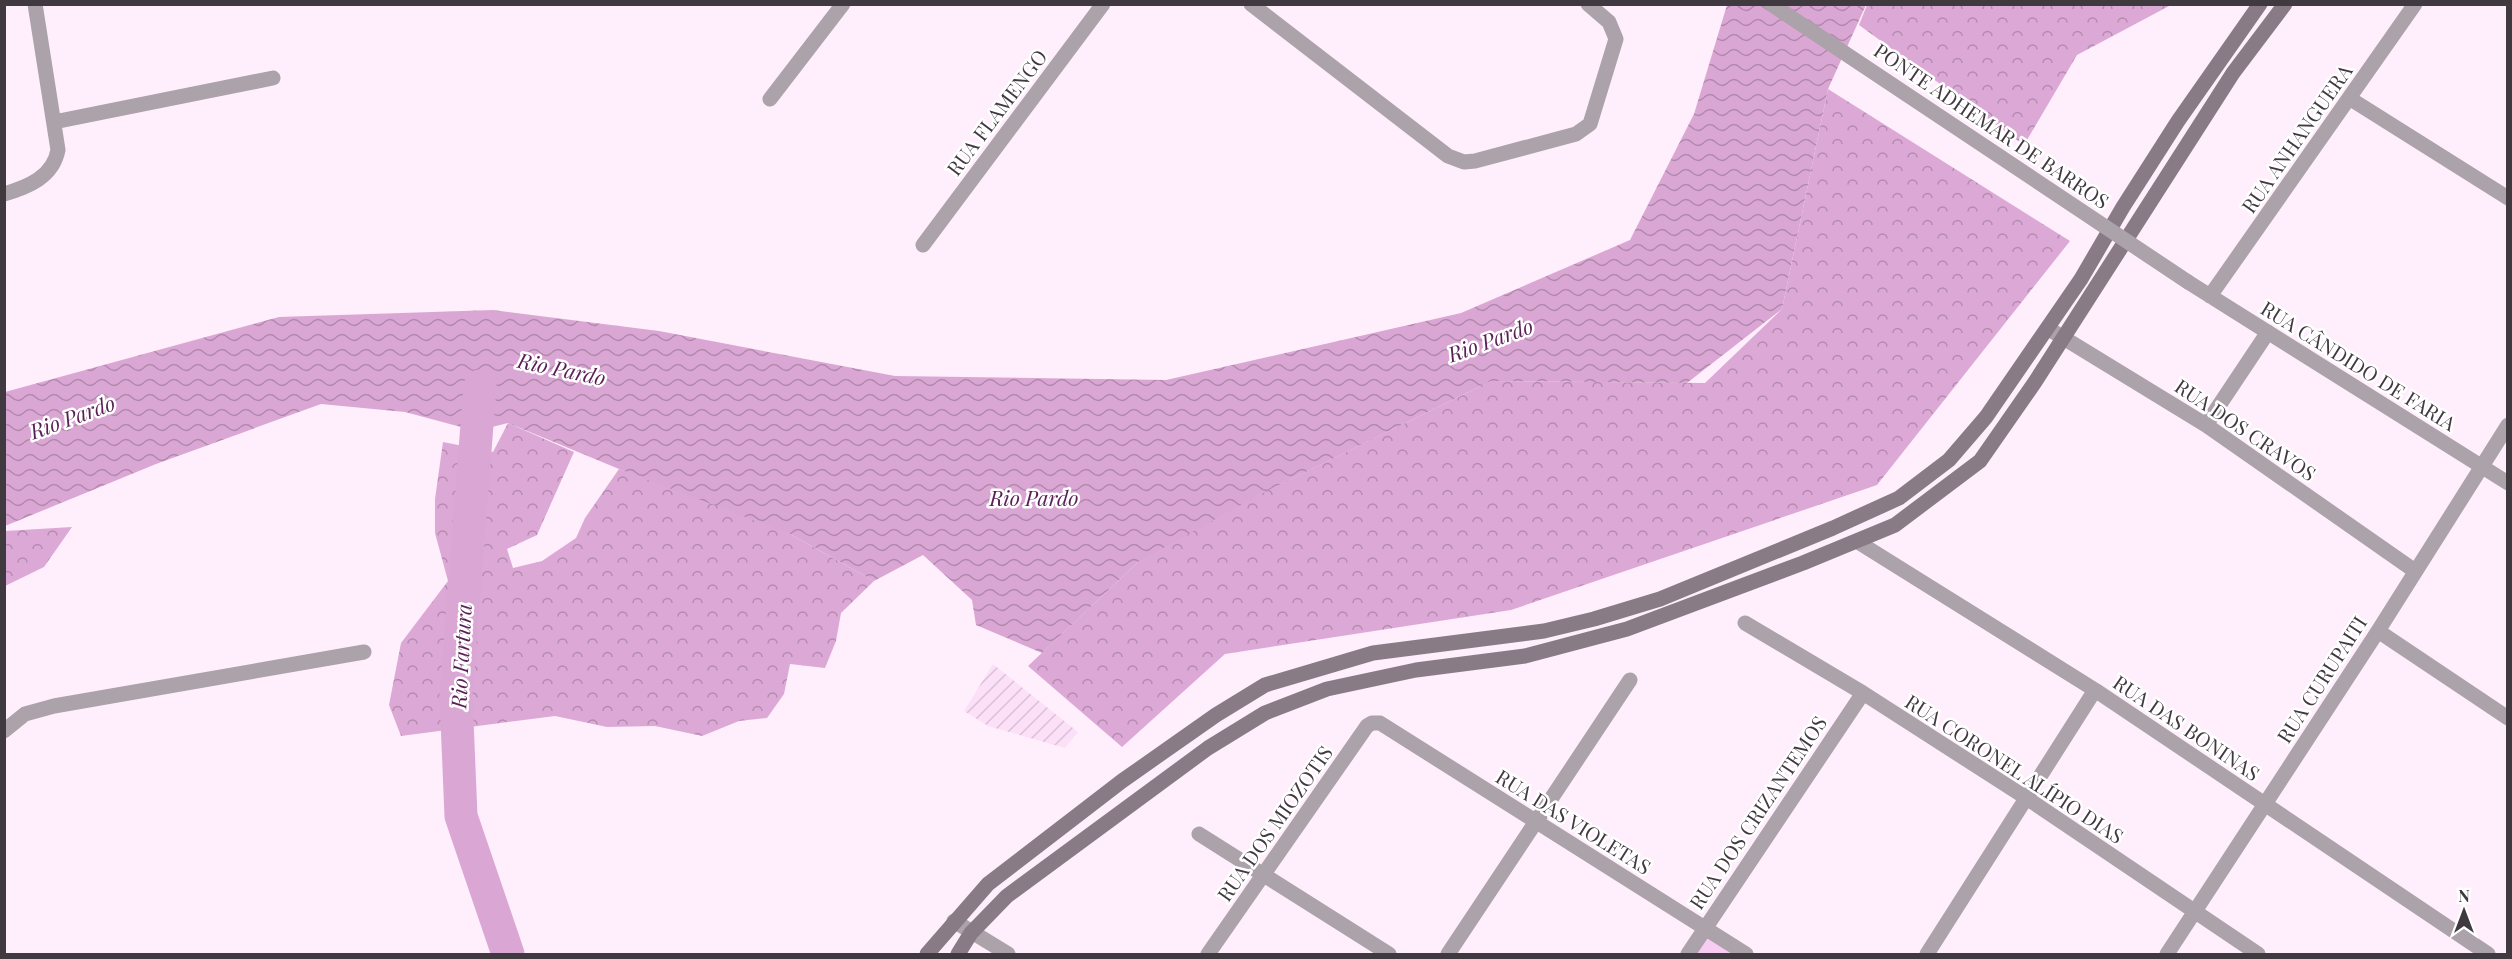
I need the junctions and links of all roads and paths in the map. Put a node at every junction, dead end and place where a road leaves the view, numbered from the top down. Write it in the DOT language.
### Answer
graph roads {
  1 [pos="35,4"];
  2 [pos="843,4"];
  3 [pos="1103,4"];
  4 [pos="1251,4"];
  5 [pos="1588,4"];
  6 [pos="1771,4"];
  7 [pos="2260,4"];
  8 [pos="2284,4"];
  9 [pos="2415,4"];
  10 [pos="273,78"];
  11 [pos="2349,98"];
  12 [pos="770,99"];
  13 [pos="54,122"];
  14 [pos="4,194"];
  15 [pos="2508,198"];
  16 [pos="923,245"];
  17 [pos="2188,282"];
  18 [pos="2210,296"];
  19 [pos="2049,329"];
  20 [pos="2268,332"];
  21 [pos="2064,339"];
  22 [pos="2206,425"];
  23 [pos="2508,425"];
  24 [pos="2481,466"];
  25 [pos="2508,483"];
  26 [pos="1858,542"];
  27 [pos="2415,571"];
  28 [pos="1745,622"];
  29 [pos="2378,631"];
  30 [pos="364,652"];
  31 [pos="1630,680"];
  32 [pos="2095,690"];
  33 [pos="1863,693"];
  34 [pos="2508,718"];
  35 [pos="1380,723"];
  36 [pos="4,731"];
  37 [pos="2028,799"];
  38 [pos="2263,804"];
  39 [pos="1536,822"];
  40 [pos="1199,834"];
  41 [pos="1264,874"];
  42 [pos="2194,912"];
  43 [pos="954,921"];
  44 [pos="1704,928"];
  45 [pos="972,933"];
  46 [pos="927,954"];
  47 [pos="958,954"];
  48 [pos="1008,954"];
  49 [pos="1208,954"];
  50 [pos="1389,954"];
  51 [pos="1448,954"];
  52 [pos="1688,954"];
  53 [pos="1746,954"];
  54 [pos="1927,954"];
  55 [pos="2167,954"];
  56 [pos="2258,954"];
  57 [pos="2488,954"];
  1 -- 13 [label="street"];
  2 -- 12 [label="street"];
  3 -- 16 [label="street, RUA FLAMENGO"];
  4 -- 5 [label="street"];
  6 -- 17 [label="street, PONTE ADHEMAR DE BARROS, bridge"];
  7 -- 19 [label="main road"];
  8 -- 21 [label="main road"];
  9 -- 11 [label="street, RUA ANHANGUERA"];
  10 -- 13 [label="street"];
  11 -- 15 [label="street"];
  11 -- 18 [label="street, RUA ANHANGUERA"];
  13 -- 14 [label="street"];
  17 -- 18 [label="street, RUA CÂNDIDO DE FARIA"];
  18 -- 20 [label="street, RUA CÂNDIDO DE FARIA"];
  19 -- 21 [label="street, RUA DOS CRAVOS"];
  19 -- 43 [label="main road"];
  20 -- 22 [label="street"];
  20 -- 24 [label="street, RUA CÂNDIDO DE FARIA"];
  21 -- 22 [label="street, RUA DOS CRAVOS"];
  21 -- 26 [label="main road"];
  22 -- 27 [label="street, RUA DOS CRAVOS"];
  23 -- 24 [label="street, RUA CURUPAITI"];
  24 -- 25 [label="street, RUA CÂNDIDO DE FARIA"];
  24 -- 27 [label="street, RUA CURUPAITI"];
  26 -- 32 [label="street, RUA DAS BONINAS"];
  26 -- 45 [label="main road"];
  27 -- 29 [label="street, RUA CURUPAITI"];
  28 -- 33 [label="street, RUA CORONEL ALÍPIO DIAS"];
  29 -- 34 [label="street"];
  29 -- 38 [label="street, RUA CURUPAITI"];
  30 -- 36 [label="street"];
  31 -- 39 [label="street"];
  32 -- 37 [label="street"];
  32 -- 38 [label="street, RUA DAS BONINAS"];
  33 -- 37 [label="street, RUA CORONEL ALÍPIO DIAS"];
  33 -- 44 [label="street, RUA DOS CRIZANTEMOS"];
  35 -- 39 [label="street, RUA DAS VIOLETAS"];
  35 -- 41 [label="street, RUA DOS MIOZOTIS"];
  37 -- 42 [label="street, RUA CORONEL ALÍPIO DIAS"];
  37 -- 54 [label="street"];
  38 -- 42 [label="street, RUA CURUPAITI"];
  38 -- 57 [label="street, RUA DAS BONINAS"];
  39 -- 44 [label="street, RUA DAS VIOLETAS"];
  39 -- 51 [label="street"];
  40 -- 41 [label="street"];
  41 -- 49 [label="street, RUA DOS MIOZOTIS"];
  41 -- 50 [label="street"];
  42 -- 55 [label="street, RUA CURUPAITI"];
  42 -- 56 [label="street, RUA CORONEL ALÍPIO DIAS"];
  43 -- 45 [label="street"];
  43 -- 46 [label="main road"];
  44 -- 52 [label="street, RUA DOS CRIZANTEMOS"];
  44 -- 53 [label="street, RUA DAS VIOLETAS"];
  45 -- 47 [label="main road"];
  45 -- 48 [label="street"];
}
